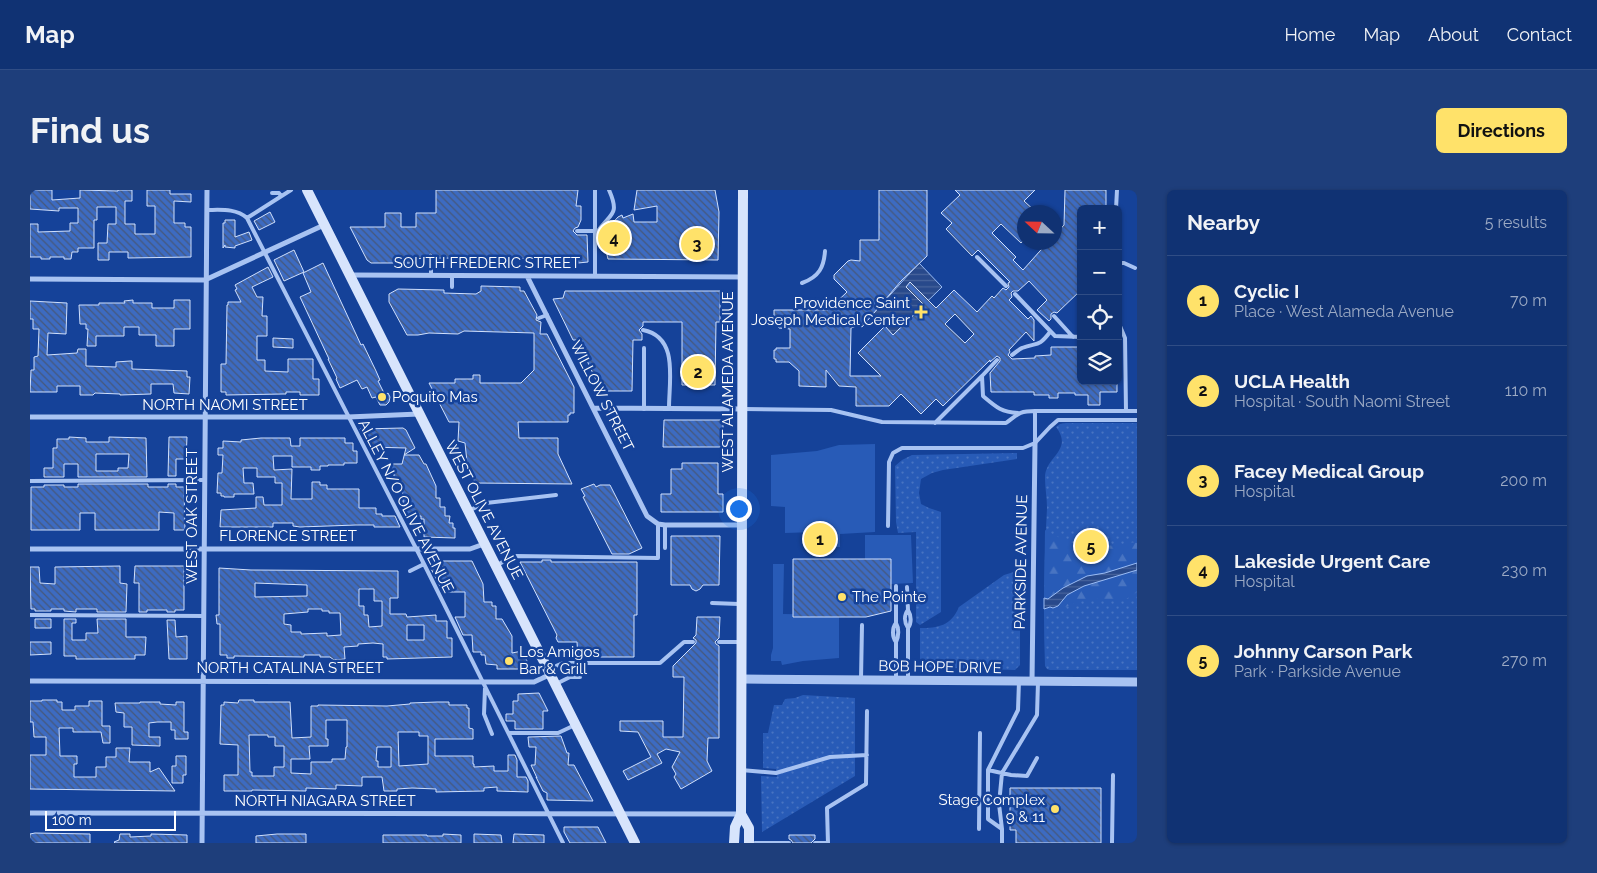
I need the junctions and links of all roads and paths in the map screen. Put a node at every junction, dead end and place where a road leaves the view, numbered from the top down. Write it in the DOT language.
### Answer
graph roads {
  1 [pos="207,190"];
  2 [pos="291,190"];
  3 [pos="308,190"];
  4 [pos="595,190"];
  5 [pos="609,190"];
  6 [pos="744,190"];
  7 [pos="1117,190"];
  8 [pos="277,192"];
  9 [pos="1116,205"];
  10 [pos="206,210"];
  11 [pos="247,218"];
  12 [pos="325,225"];
  13 [pos="595,230"];
  14 [pos="577,231"];
  15 [pos="595,236"];
  16 [pos="825,251"];
  17 [pos="264,252"];
  18 [pos="977,257"];
  19 [pos="431,258"];
  20 [pos="1122,263"];
  21 [pos="1135,268"];
  22 [pos="350,275"];
  23 [pos="431,276"];
  24 [pos="452,276"];
  25 [pos="527,276"];
  26 [pos="595,276"];
  27 [pos="743,277"];
  28 [pos="30,279"];
  29 [pos="205,280"];
  30 [pos="802,283"];
  31 [pos="1006,286"];
  32 [pos="452,287"];
  33 [pos="1015,294"];
  34 [pos="547,314"];
  35 [pos="1054,316"];
  36 [pos="539,318"];
  37 [pos="642,330"];
  38 [pos="1122,331"];
  39 [pos="1050,332"];
  40 [pos="1073,336"];
  41 [pos="1077,336"];
  42 [pos="1125,338"];
  43 [pos="644,348"];
  44 [pos="1012,355"];
  45 [pos="997,360"];
  46 [pos="982,376"];
  47 [pos="594,408"];
  48 [pos="669,408"];
  49 [pos="644,409"];
  50 [pos="743,409"];
  51 [pos="1137,410"];
  52 [pos="1035,411"];
  53 [pos="1126,411"];
  54 [pos="1018,413"];
  55 [pos="419,414"];
  56 [pos="30,417"];
  57 [pos="348,417"];
  58 [pos="205,418"];
  59 [pos="1137,420"];
  60 [pos="935,423"];
  61 [pos="1035,444"];
  62 [pos="205,480"];
  63 [pos="30,481"];
  64 [pos="556,495"];
  65 [pos="468,512"];
  66 [pos="658,524"];
  67 [pos="742,524"];
  68 [pos="665,525"];
  69 [pos="888,526"];
  70 [pos="484,544"];
  71 [pos="30,548"];
  72 [pos="204,548"];
  73 [pos="665,548"];
  74 [pos="417,550"];
  75 [pos="424,564"];
  76 [pos="495,566"];
  77 [pos="410,571"];
  78 [pos="896,586"];
  79 [pos="907,587"];
  80 [pos="712,603"];
  81 [pos="742,604"];
  82 [pos="30,615"];
  83 [pos="204,616"];
  84 [pos="862,625"];
  85 [pos="693,642"];
  86 [pos="720,642"];
  87 [pos="742,642"];
  88 [pos="548,672"];
  89 [pos="580,677"];
  90 [pos="742,679"];
  91 [pos="861,680"];
  92 [pos="896,680"];
  93 [pos="908,680"];
  94 [pos="30,681"];
  95 [pos="203,681"];
  96 [pos="1019,681"];
  97 [pos="1035,682"];
  98 [pos="1137,682"];
  99 [pos="484,684"];
  100 [pos="555,684"];
  101 [pos="867,712"];
  102 [pos="575,725"];
  103 [pos="508,733"];
  104 [pos="980,733"];
  105 [pos="492,734"];
  106 [pos="867,755"];
  107 [pos="1037,758"];
  108 [pos="742,770"];
  109 [pos="988,770"];
  110 [pos="1002,773"];
  111 [pos="1113,775"];
  112 [pos="30,814"];
  113 [pos="202,814"];
  114 [pos="548,814"];
  115 [pos="619,814"];
  116 [pos="741,814"];
  117 [pos="979,829"];
  118 [pos="1002,829"];
  119 [pos="202,843"];
  120 [pos="564,843"];
  121 [pos="635,843"];
  122 [pos="734,843"];
  123 [pos="749,843"];
  124 [pos="755,843"];
  125 [pos="789,843"];
  126 [pos="815,843"];
  127 [pos="828,843"];
  128 [pos="1002,843"];
  129 [pos="1112,843"];
  1 -- 10 [label="street, WEST OAK STREET"];
  2 -- 8 [label="lane"];
  3 -- 12 [label="main road, WEST OLIVE AVENUE"];
  4 -- 13 [label="lane"];
  5 -- 15 [label="lane"];
  6 -- 27 [label="main road, WEST ALAMEDA AVENUE"];
  7 -- 9 [label="lane"];
  8 -- 11 [label="lane"];
  10 -- 11 [label="lane"];
  10 -- 29 [label="street, WEST OAK STREET"];
  11 -- 17 [label="lane, ALLEY N/O OLIVE AVENUE"];
  12 -- 17 [label="street"];
  12 -- 22 [label="main road, WEST OLIVE AVENUE"];
  13 -- 14 [label="lane"];
  13 -- 15 [label="lane"];
  15 -- 26 [label="lane"];
  16 -- 30 [label="lane"];
  17 -- 29 [label="street"];
  17 -- 57 [label="lane, ALLEY N/O OLIVE AVENUE"];
  18 -- 31 [label="lane"];
  19 -- 23 [label="lane"];
  20 -- 21 [label="lane"];
  22 -- 23 [label="street, SOUTH FREDERIC STREET"];
  22 -- 55 [label="main road, WEST OLIVE AVENUE"];
  23 -- 24 [label="street, SOUTH FREDERIC STREET"];
  24 -- 25 [label="street, SOUTH FREDERIC STREET"];
  24 -- 32 [label="lane"];
  25 -- 26 [label="street, SOUTH FREDERIC STREET"];
  25 -- 34 [label="street, WILLOW STREET"];
  26 -- 27 [label="street, SOUTH FREDERIC STREET"];
  27 -- 50 [label="main road, WEST ALAMEDA AVENUE"];
  28 -- 29 [label="street"];
  29 -- 58 [label="street, WEST OAK STREET"];
  33 -- 39 [label="lane"];
  34 -- 36 [label="lane"];
  34 -- 47 [label="street, WILLOW STREET"];
  35 -- 40 [label="lane"];
  37 -- 48 [label="lane"];
  38 -- 42 [label="lane"];
  39 -- 40 [label="lane"];
  39 -- 44 [label="lane"];
  40 -- 41 [label="lane"];
  42 -- 53 [label="lane"];
  43 -- 49 [label="lane"];
  45 -- 46 [label="lane"];
  46 -- 54 [label="lane"];
  46 -- 60 [label="lane"];
  47 -- 49 [label="street"];
  47 -- 66 [label="street, WILLOW STREET"];
  48 -- 49 [label="street"];
  48 -- 50 [label="street"];
  50 -- 60 [label="lane"];
  50 -- 67 [label="main road, WEST ALAMEDA AVENUE"];
  51 -- 53 [label="lane"];
  52 -- 53 [label="lane"];
  52 -- 54 [label="lane"];
  52 -- 61 [label="lane"];
  54 -- 60 [label="lane"];
  55 -- 57 [label="street, NORTH NAOMI STREET"];
  55 -- 65 [label="main road, WEST OLIVE AVENUE"];
  56 -- 58 [label="street, NORTH NAOMI STREET"];
  57 -- 58 [label="street, NORTH NAOMI STREET"];
  57 -- 74 [label="lane, ALLEY N/O OLIVE AVENUE"];
  58 -- 62 [label="street, WEST OAK STREET"];
  59 -- 61 [label="lane"];
  61 -- 69 [label="lane"];
  61 -- 97 [label="street, PARKSIDE AVENUE"];
  62 -- 63 [label="lane"];
  62 -- 72 [label="street, WEST OAK STREET"];
  64 -- 65 [label="lane"];
  65 -- 70 [label="main road, WEST OLIVE AVENUE"];
  66 -- 68 [label="street"];
  66 -- 76 [label="lane"];
  67 -- 68 [label="street"];
  67 -- 81 [label="main road, WEST ALAMEDA AVENUE"];
  68 -- 73 [label="lane"];
  70 -- 74 [label="street, FLORENCE STREET"];
  70 -- 76 [label="main road, WEST OLIVE AVENUE"];
  71 -- 72 [label="street, FLORENCE STREET"];
  72 -- 74 [label="street, FLORENCE STREET"];
  72 -- 83 [label="street, WEST OAK STREET"];
  74 -- 75 [label="lane, ALLEY N/O OLIVE AVENUE"];
  75 -- 77 [label="lane"];
  75 -- 99 [label="lane, ALLEY N/O OLIVE AVENUE"];
  76 -- 88 [label="main road, WEST OLIVE AVENUE"];
  78 -- 92 [label="lane"];
  79 -- 93 [label="lane"];
  80 -- 81 [label="lane"];
  81 -- 87 [label="main road, WEST ALAMEDA AVENUE"];
  82 -- 83 [label="lane"];
  83 -- 95 [label="street, WEST OAK STREET"];
  84 -- 91 [label="lane"];
  85 -- 88 [label="lane"];
  86 -- 87 [label="lane"];
  87 -- 90 [label="main road, WEST ALAMEDA AVENUE"];
  88 -- 99 [label="street, NORTH CATALINA STREET"];
  88 -- 100 [label="main road, WEST OLIVE AVENUE"];
  89 -- 100 [label="lane"];
  90 -- 91 [label="street, BOB HOPE DRIVE"];
  90 -- 108 [label="main road, WEST ALAMEDA AVENUE"];
  91 -- 92 [label="street, BOB HOPE DRIVE"];
  92 -- 93 [label="street, BOB HOPE DRIVE"];
  93 -- 96 [label="street, BOB HOPE DRIVE"];
  94 -- 95 [label="street, NORTH CATALINA STREET"];
  95 -- 99 [label="street, NORTH CATALINA STREET"];
  95 -- 113 [label="street, WEST OAK STREET"];
  96 -- 97 [label="street, BOB HOPE DRIVE"];
  96 -- 109 [label="lane"];
  97 -- 98 [label="street, BOB HOPE DRIVE"];
  97 -- 110 [label="lane"];
  99 -- 103 [label="lane, ALLEY N/O OLIVE AVENUE"];
  99 -- 105 [label="lane"];
  100 -- 102 [label="main road, WEST OLIVE AVENUE"];
  101 -- 106 [label="lane"];
  102 -- 103 [label="lane"];
  102 -- 115 [label="main road, WEST OLIVE AVENUE"];
  103 -- 114 [label="lane, ALLEY N/O OLIVE AVENUE"];
  104 -- 117 [label="lane"];
  106 -- 108 [label="lane"];
  106 -- 127 [label="lane"];
  107 -- 110 [label="lane"];
  108 -- 116 [label="main road, WEST ALAMEDA AVENUE"];
  109 -- 110 [label="lane"];
  109 -- 118 [label="lane"];
  110 -- 118 [label="lane"];
  111 -- 129 [label="lane"];
  112 -- 113 [label="street, NORTH NIAGARA STREET"];
  113 -- 114 [label="street, NORTH NIAGARA STREET"];
  113 -- 119 [label="street, WEST OAK STREET"];
  114 -- 115 [label="street, NORTH NIAGARA STREET"];
  114 -- 120 [label="lane, ALLEY N/O OLIVE AVENUE"];
  115 -- 116 [label="street, NORTH NIAGARA STREET"];
  115 -- 121 [label="main road, WEST OLIVE AVENUE"];
  116 -- 122 [label="main road, WEST ALAMEDA AVENUE"];
  116 -- 123 [label="main road, WEST ALAMEDA AVENUE"];
  118 -- 128 [label="lane"];
  124 -- 125 [label="lane"];
  126 -- 127 [label="lane"];
}
